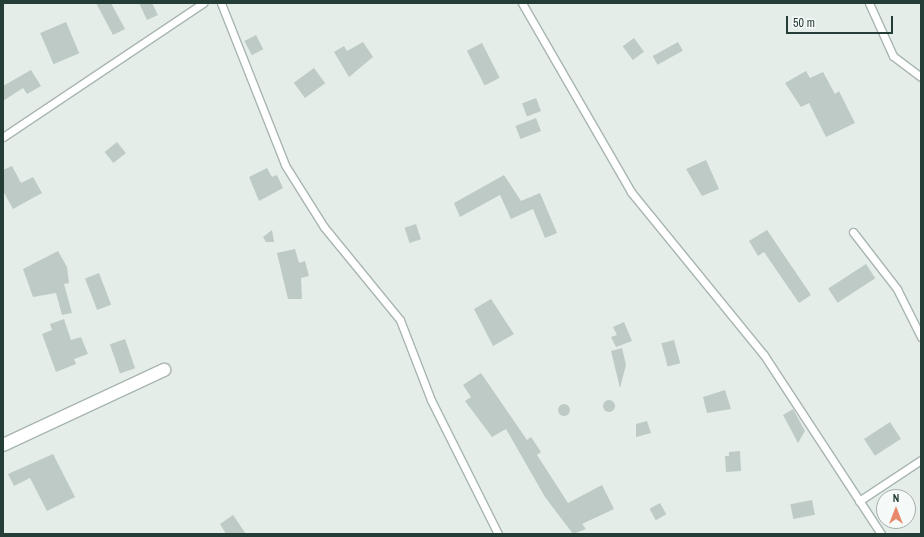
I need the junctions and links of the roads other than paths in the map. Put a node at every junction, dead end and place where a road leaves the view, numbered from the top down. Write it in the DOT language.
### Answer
graph roads {
  1 [pos="203,3"];
  2 [pos="222,3"];
  3 [pos="869,3"];
  4 [pos="525,4"];
  5 [pos="921,77"];
  6 [pos="3,137"];
  7 [pos="853,232"];
  8 [pos="921,337"];
  9 [pos="164,370"];
  10 [pos="3,445"];
  11 [pos="921,460"];
  12 [pos="859,501"];
  13 [pos="498,534"];
  14 [pos="881,534"];
  1 -- 6 [label="lane"];
  2 -- 13 [label="lane"];
  3 -- 5 [label="lane"];
  4 -- 12 [label="lane"];
  7 -- 8 [label="lane"];
  9 -- 10 [label="street"];
  11 -- 12 [label="lane"];
  12 -- 14 [label="lane"];
}
